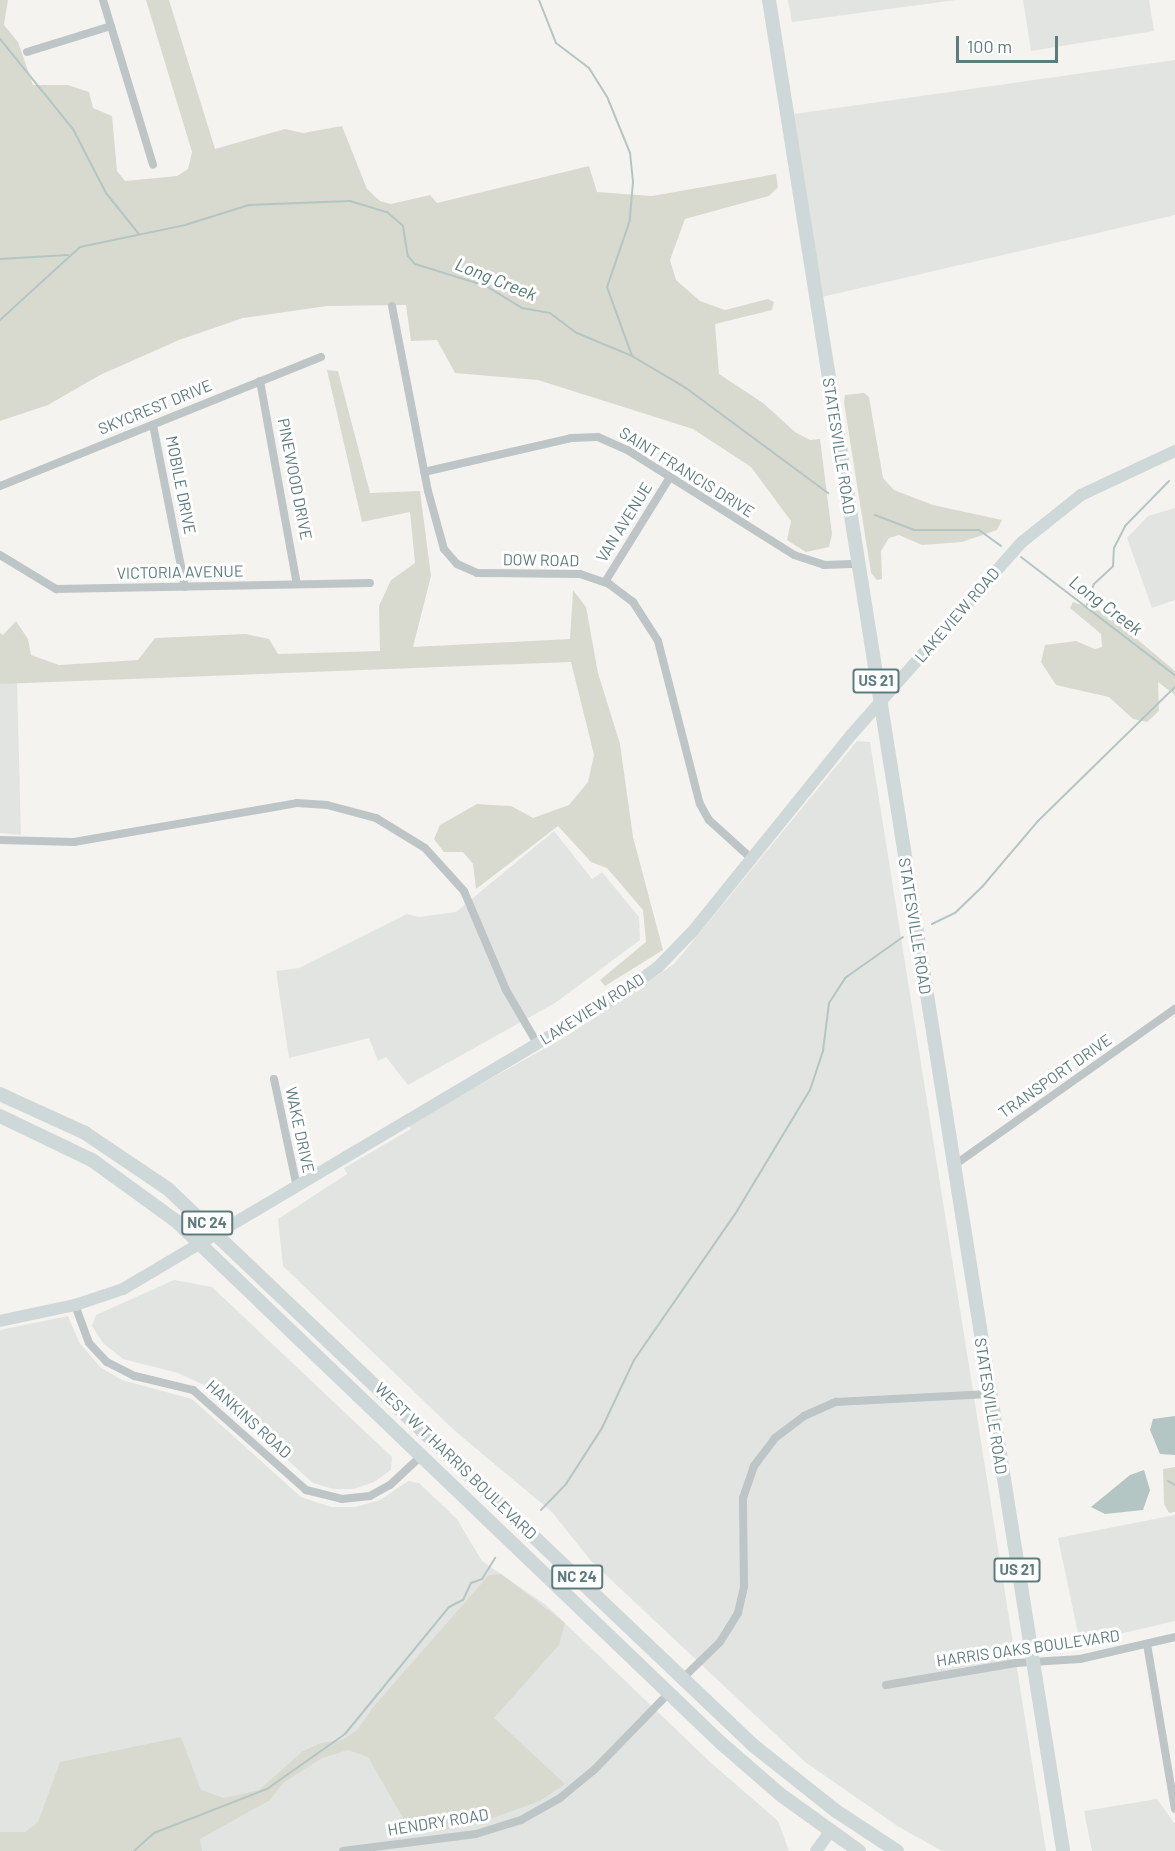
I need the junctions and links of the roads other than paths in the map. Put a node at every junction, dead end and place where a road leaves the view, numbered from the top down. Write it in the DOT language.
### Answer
graph roads {
  1 [pos="103,0"];
  2 [pos="769,0"];
  3 [pos="111,26"];
  4 [pos="27,52"];
  5 [pos="153,165"];
  6 [pos="392,306"];
  7 [pos="321,357"];
  8 [pos="260,381"];
  9 [pos="153,424"];
  10 [pos="1175,451"];
  11 [pos="424,472"];
  12 [pos="670,477"];
  13 [pos="0,486"];
  14 [pos="0,555"];
  15 [pos="858,564"];
  16 [pos="605,582"];
  17 [pos="370,583"];
  18 [pos="297,584"];
  19 [pos="185,587"];
  20 [pos="880,704"];
  21 [pos="0,840"];
  22 [pos="752,859"];
  23 [pos="1175,1009"];
  24 [pos="537,1043"];
  25 [pos="274,1079"];
  26 [pos="0,1096"];
  27 [pos="0,1116"];
  28 [pos="953,1167"];
  29 [pos="297,1187"];
  30 [pos="220,1235"];
  31 [pos="202,1245"];
  32 [pos="75,1305"];
  33 [pos="0,1321"];
  34 [pos="989,1394"];
  35 [pos="421,1456"];
  36 [pos="1175,1637"];
  37 [pos="1147,1644"];
  38 [pos="1031,1662"];
  39 [pos="683,1678"];
  40 [pos="886,1685"];
  41 [pos="669,1693"];
  42 [pos="1175,1809"];
  43 [pos="830,1832"];
  44 [pos="343,1851"];
  45 [pos="816,1851"];
  46 [pos="859,1851"];
  47 [pos="879,1851"];
  48 [pos="897,1851"];
  49 [pos="1063,1851"];
  1 -- 3 [label="street"];
  2 -- 15 [label="main road, STATESVILLE ROAD / US 21"];
  3 -- 4 [label="street"];
  3 -- 5 [label="street"];
  6 -- 11 [label="street, DOW ROAD"];
  7 -- 8 [label="street, SKYCREST DRIVE"];
  8 -- 9 [label="street, SKYCREST DRIVE"];
  8 -- 18 [label="street, PINEWOOD DRIVE"];
  9 -- 13 [label="street, SKYCREST DRIVE"];
  9 -- 19 [label="street, MOBILE DRIVE"];
  10 -- 20 [label="main road, LAKEVIEW ROAD"];
  11 -- 12 [label="street, SAINT FRANCIS DRIVE"];
  11 -- 16 [label="street, DOW ROAD"];
  12 -- 15 [label="street, SAINT FRANCIS DRIVE"];
  12 -- 16 [label="street, VAN AVENUE"];
  14 -- 19 [label="street, VICTORIA AVENUE"];
  15 -- 20 [label="main road, STATESVILLE ROAD / US 21"];
  16 -- 22 [label="street, DOW ROAD"];
  17 -- 18 [label="street, VICTORIA AVENUE"];
  18 -- 19 [label="street, VICTORIA AVENUE"];
  20 -- 22 [label="main road, LAKEVIEW ROAD"];
  20 -- 28 [label="main road, STATESVILLE ROAD / US 21"];
  21 -- 24 [label="street"];
  22 -- 24 [label="main road, LAKEVIEW ROAD"];
  23 -- 28 [label="street, TRANSPORT DRIVE"];
  24 -- 29 [label="main road, LAKEVIEW ROAD"];
  25 -- 29 [label="street, WAKE DRIVE"];
  26 -- 30 [label="main road, WEST W T HARRIS BOULEVARD / NC 24"];
  27 -- 31 [label="main road, WEST W T HARRIS BOULEVARD / NC 24"];
  28 -- 34 [label="main road, STATESVILLE ROAD / US 21"];
  29 -- 30 [label="main road, LAKEVIEW ROAD"];
  30 -- 31 [label="main road, LAKEVIEW ROAD"];
  30 -- 39 [label="main road, WEST W T HARRIS BOULEVARD / NC 24"];
  31 -- 32 [label="main road, LAKEVIEW ROAD"];
  31 -- 35 [label="main road, WEST W T HARRIS BOULEVARD / NC 24"];
  32 -- 33 [label="main road, LAKEVIEW ROAD"];
  32 -- 35 [label="street, HANKINS ROAD"];
  34 -- 38 [label="main road, STATESVILLE ROAD / US 21"];
  34 -- 39 [label="street"];
  35 -- 41 [label="main road, WEST W T HARRIS BOULEVARD / NC 24"];
  36 -- 37 [label="street, HARRIS OAKS BOULEVARD"];
  37 -- 38 [label="street, HARRIS OAKS BOULEVARD"];
  37 -- 42 [label="street"];
  38 -- 40 [label="street, HARRIS OAKS BOULEVARD"];
  38 -- 49 [label="main road, STATESVILLE ROAD / US 21"];
  39 -- 48 [label="main road, WEST W T HARRIS BOULEVARD / NC 24"];
  41 -- 43 [label="main road, WEST W T HARRIS BOULEVARD / NC 24"];
  41 -- 44 [label="street, HENDRY ROAD"];
  43 -- 45 [label="main road"];
  43 -- 46 [label="main road, WEST W T HARRIS BOULEVARD / NC 24"];
  43 -- 47 [label="main road"];
}
